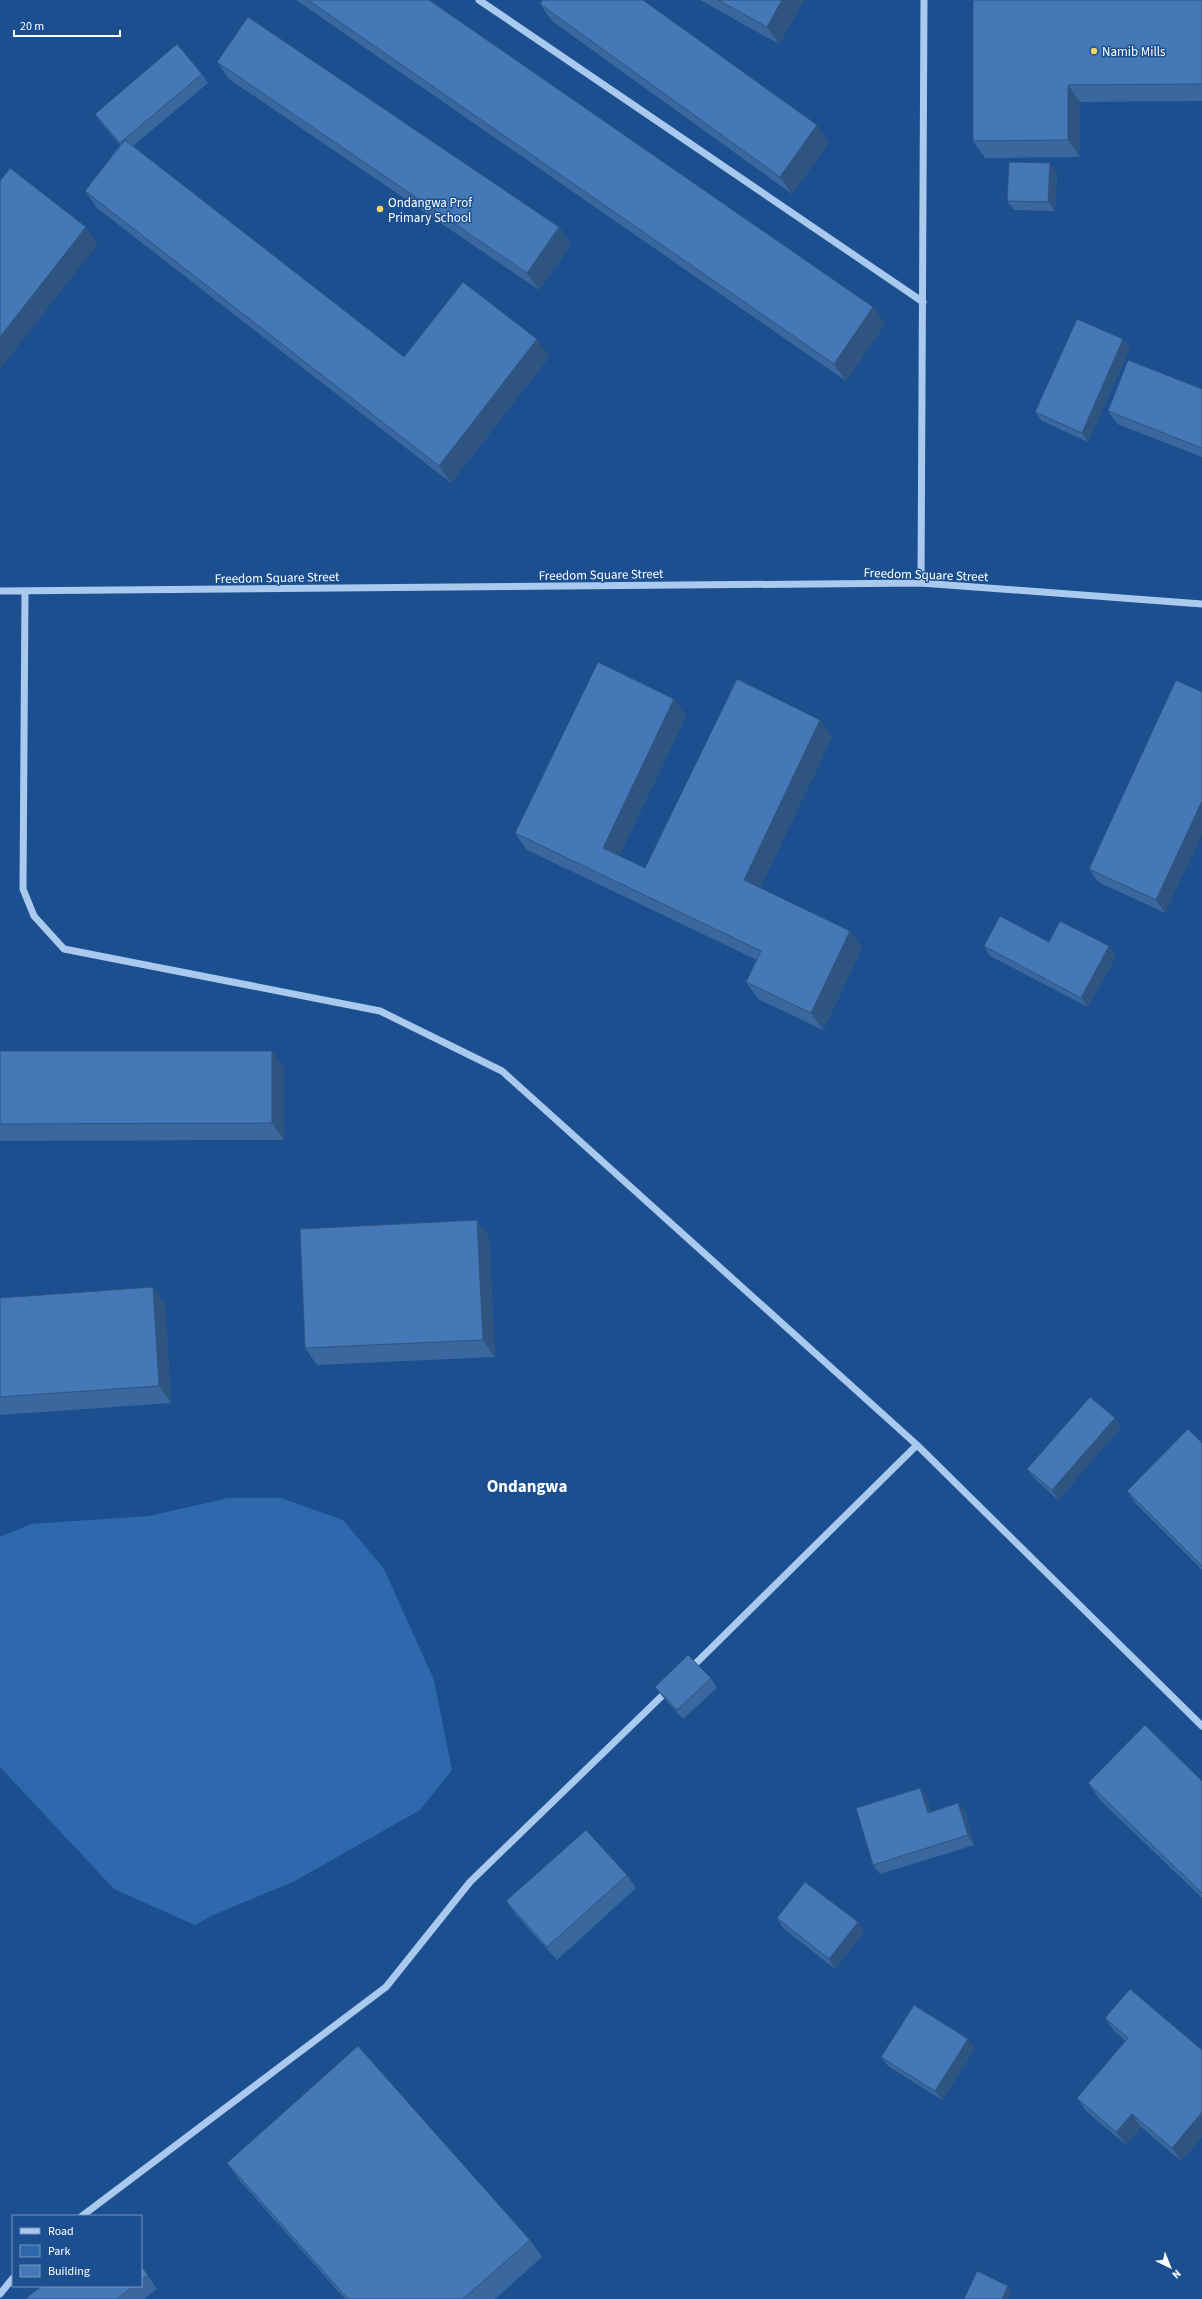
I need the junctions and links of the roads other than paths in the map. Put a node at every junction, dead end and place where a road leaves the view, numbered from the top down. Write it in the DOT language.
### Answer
graph roads {
  1 [pos="479,0"];
  2 [pos="924,0"];
  3 [pos="923,302"];
  4 [pos="921,583"];
  5 [pos="0,591"];
  6 [pos="24,592"];
  7 [pos="1202,604"];
  8 [pos="917,1445"];
  9 [pos="684,1674"];
  10 [pos="673,1685"];
  11 [pos="1202,1726"];
  12 [pos="83,2215"];
  13 [pos="12,2279"];
  14 [pos="0,2294"];
  1 -- 3 [label="street"];
  2 -- 3 [label="street"];
  3 -- 4 [label="street"];
  4 -- 6 [label="street, Freedom Square Street"];
  4 -- 7 [label="street, Freedom Square Street"];
  5 -- 6 [label="street, Freedom Square Street"];
  6 -- 8 [label="street"];
  8 -- 9 [label="street"];
  8 -- 11 [label="street"];
  10 -- 12 [label="street"];
  13 -- 14 [label="street"];
}
